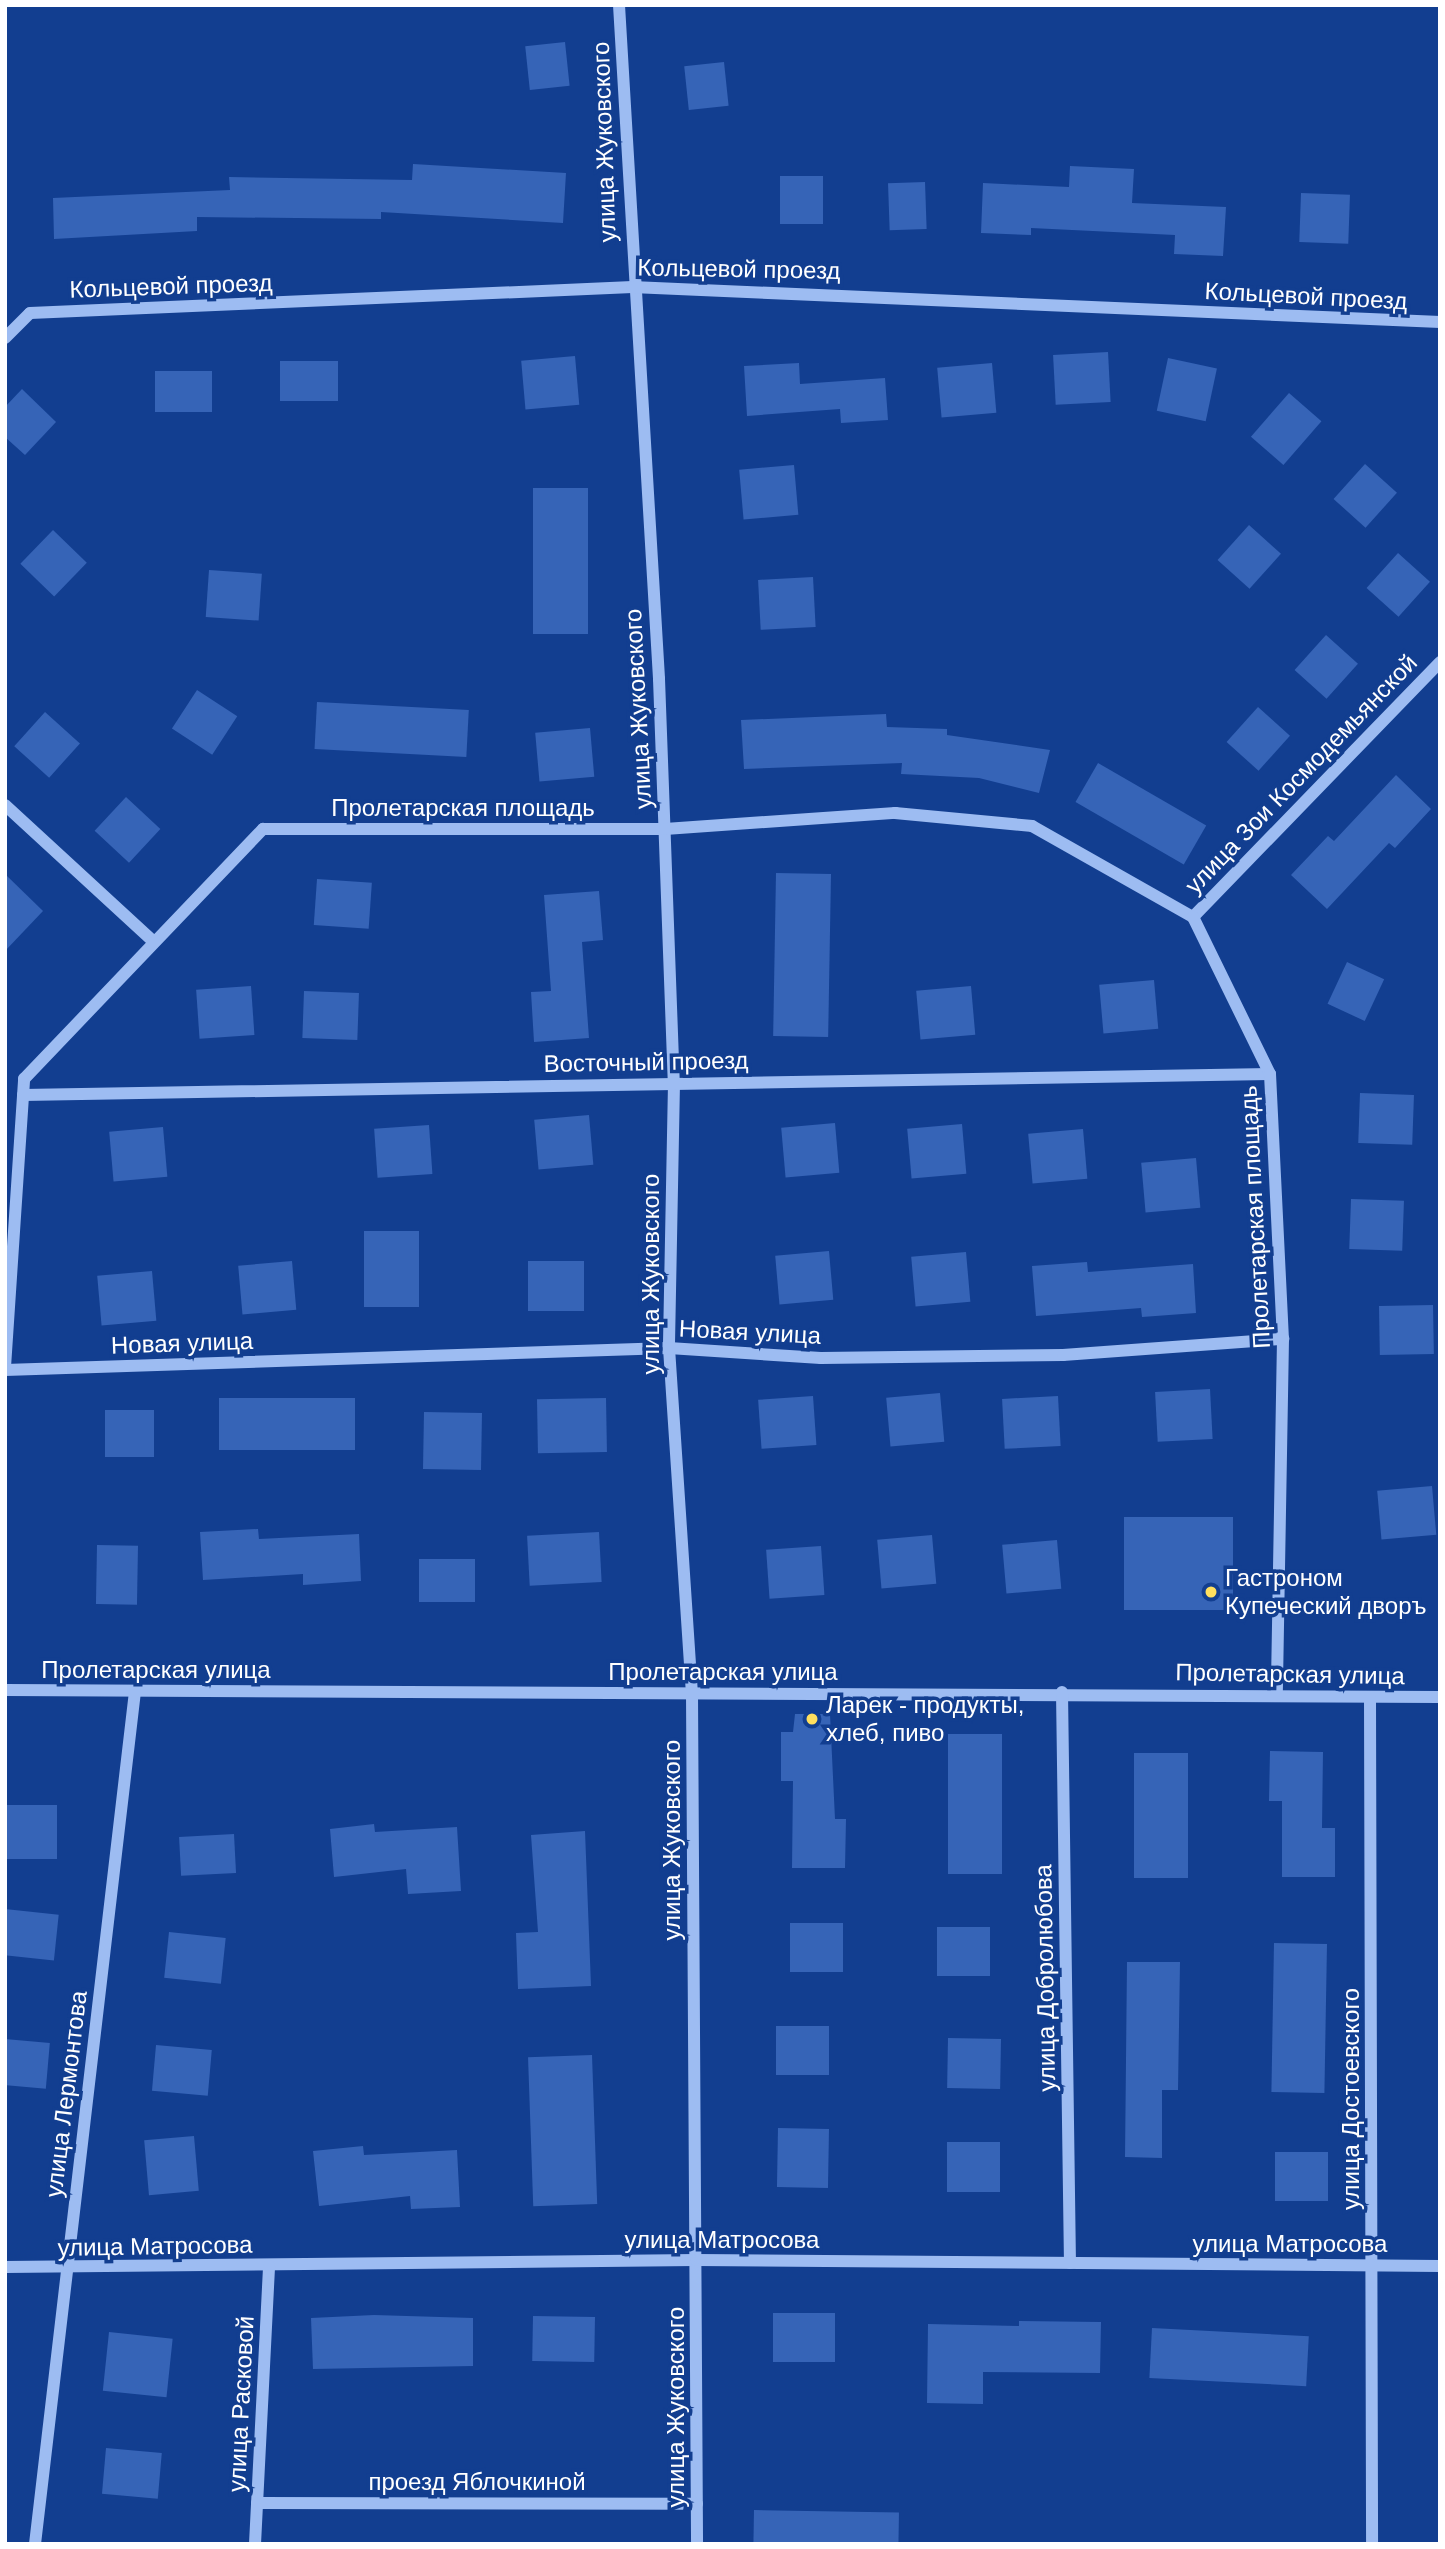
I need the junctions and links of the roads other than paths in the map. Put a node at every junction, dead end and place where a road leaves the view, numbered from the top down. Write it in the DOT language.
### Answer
graph roads {
  1 [pos="619,5"];
  2 [pos="632,287"];
  3 [pos="1440,322"];
  4 [pos="5,338"];
  5 [pos="1440,662"];
  6 [pos="5,805"];
  7 [pos="665,829"];
  8 [pos="1193,916"];
  9 [pos="154,942"];
  10 [pos="1270,1074"];
  11 [pos="674,1083"];
  12 [pos="23,1095"];
  13 [pos="1283,1339"];
  14 [pos="669,1348"];
  15 [pos="5,1369"];
  16 [pos="5,1690"];
  17 [pos="135,1691"];
  18 [pos="1062,1692"];
  19 [pos="692,1694"];
  20 [pos="1277,1694"];
  21 [pos="1370,1696"];
  22 [pos="1440,1697"];
  23 [pos="696,2260"];
  24 [pos="1070,2263"];
  25 [pos="1372,2265"];
  26 [pos="269,2266"];
  27 [pos="1440,2266"];
  28 [pos="5,2267"];
  29 [pos="67,2268"];
  30 [pos="257,2503"];
  31 [pos="697,2504"];
  32 [pos="35,2544"];
  33 [pos="255,2544"];
  34 [pos="698,2544"];
  35 [pos="1372,2544"];
  1 -- 2 [label="street, улица Жуковского"];
  2 -- 3 [label="street, Кольцевой проезд"];
  2 -- 4 [label="street, Кольцевой проезд"];
  2 -- 7 [label="street, улица Жуковского"];
  5 -- 8 [label="street, улица Зои Космодемьянской"];
  6 -- 9 [label="street"];
  7 -- 8 [label="street, Пролетарская площадь"];
  7 -- 9 [label="street, Пролетарская площадь"];
  7 -- 11 [label="street, улица Жуковского"];
  8 -- 10 [label="street, Пролетарская площадь"];
  9 -- 12 [label="street, Пролетарская площадь"];
  10 -- 11 [label="street, Восточный проезд"];
  10 -- 13 [label="street, Пролетарская площадь"];
  11 -- 12 [label="street, Восточный проезд"];
  11 -- 14 [label="street, улица Жуковского"];
  12 -- 15 [label="street, Пролетарская площадь"];
  13 -- 14 [label="street, Новая улица"];
  13 -- 20 [label="street, Пролетарская площадь"];
  14 -- 15 [label="street, Новая улица"];
  14 -- 19 [label="street, улица Жуковского"];
  16 -- 17 [label="street, Пролетарская улица"];
  17 -- 19 [label="street, Пролетарская улица"];
  17 -- 29 [label="street, улица Лермонтова"];
  18 -- 19 [label="street, Пролетарская улица"];
  18 -- 20 [label="street, Пролетарская улица"];
  18 -- 24 [label="street, улица Добролюбова"];
  19 -- 23 [label="street, улица Жуковского"];
  20 -- 21 [label="street, Пролетарская улица"];
  21 -- 22 [label="street, Пролетарская улица"];
  21 -- 25 [label="street, улица Достоевского"];
  23 -- 24 [label="street, улица Матросова"];
  23 -- 26 [label="street, улица Матросова"];
  23 -- 31 [label="street, улица Жуковского"];
  24 -- 25 [label="street, улица Матросова"];
  25 -- 27 [label="street, улица Матросова"];
  25 -- 35 [label="street, улица Достоевского"];
  26 -- 29 [label="street, улица Матросова"];
  26 -- 30 [label="street, улица Расковой"];
  28 -- 29 [label="street, улица Матросова"];
  29 -- 32 [label="street, улица Лермонтова"];
  30 -- 31 [label="street, проезд Яблочкиной"];
  30 -- 33 [label="street, улица Расковой"];
  31 -- 34 [label="street, улица Жуковского"];
}
